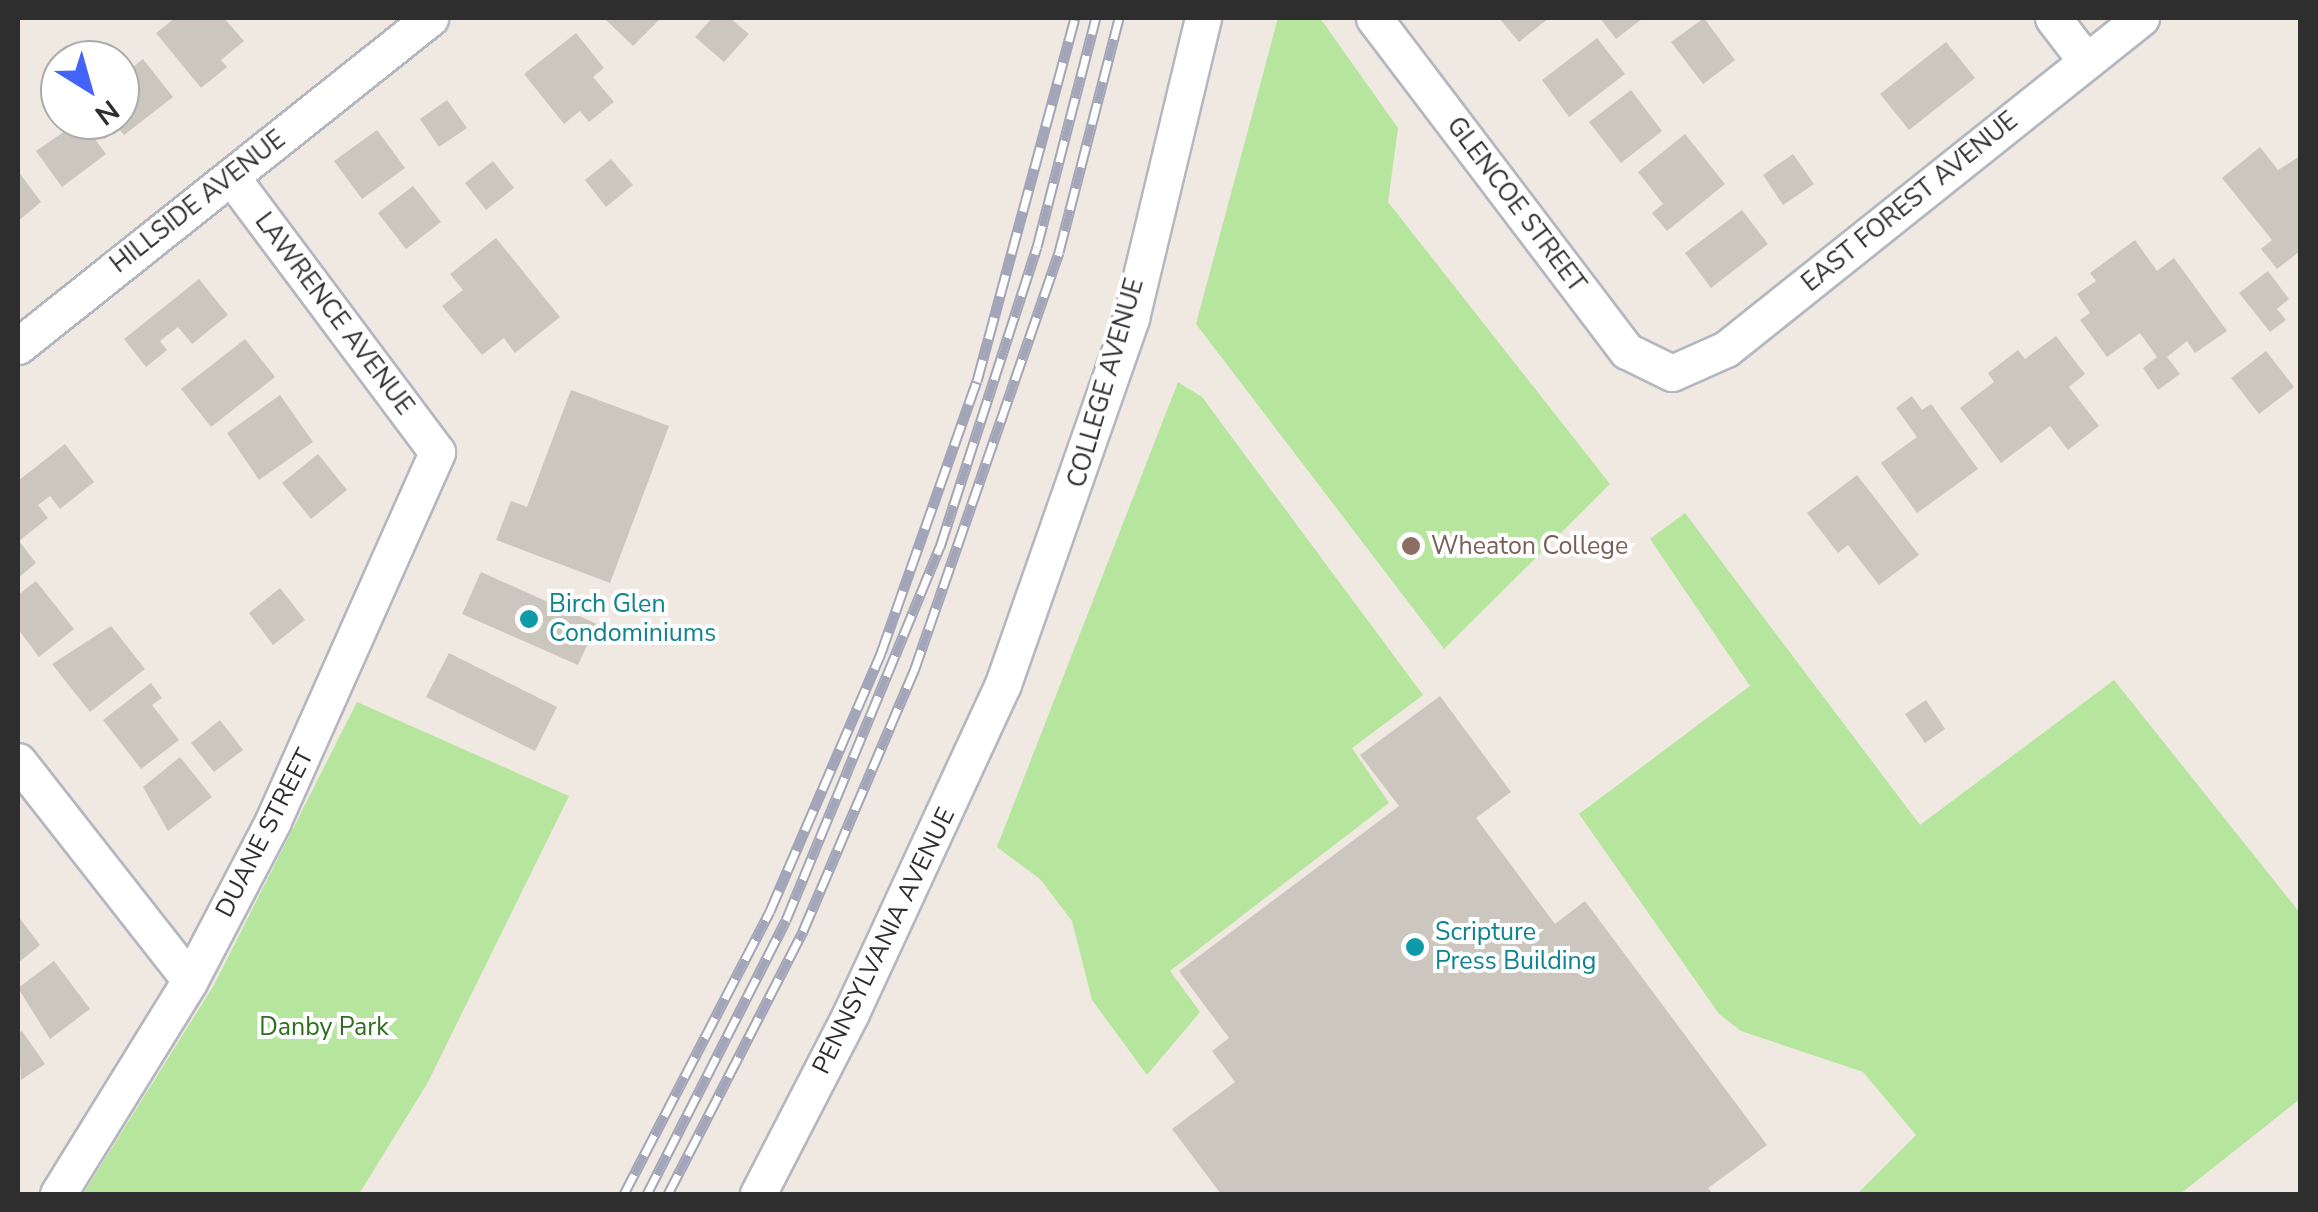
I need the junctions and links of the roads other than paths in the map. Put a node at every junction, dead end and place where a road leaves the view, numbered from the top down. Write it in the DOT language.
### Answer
graph roads {
  1 [pos="430,18"];
  2 [pos="1203,18"];
  3 [pos="1374,18"];
  4 [pos="2054,18"];
  5 [pos="2141,18"];
  6 [pos="2086,61"];
  7 [pos="231,177"];
  8 [pos="18,346"];
  9 [pos="1672,373"];
  10 [pos="436,452"];
  11 [pos="1003,684"];
  12 [pos="18,760"];
  13 [pos="190,980"];
  14 [pos="58,1194"];
  15 [pos="758,1194"];
  1 -- 7 [label="street, HILLSIDE AVENUE"];
  2 -- 11 [label="street, COLLEGE AVENUE"];
  3 -- 9 [label="street, GLENCOE STREET"];
  4 -- 6 [label="street"];
  5 -- 6 [label="street, EAST FOREST AVENUE"];
  6 -- 9 [label="street, EAST FOREST AVENUE"];
  7 -- 8 [label="street, HILLSIDE AVENUE"];
  7 -- 10 [label="street, LAWRENCE AVENUE"];
  10 -- 13 [label="street, DUANE STREET"];
  11 -- 15 [label="street, PENNSYLVANIA AVENUE"];
  12 -- 13 [label="street"];
  13 -- 14 [label="street, DUANE STREET"];
}
